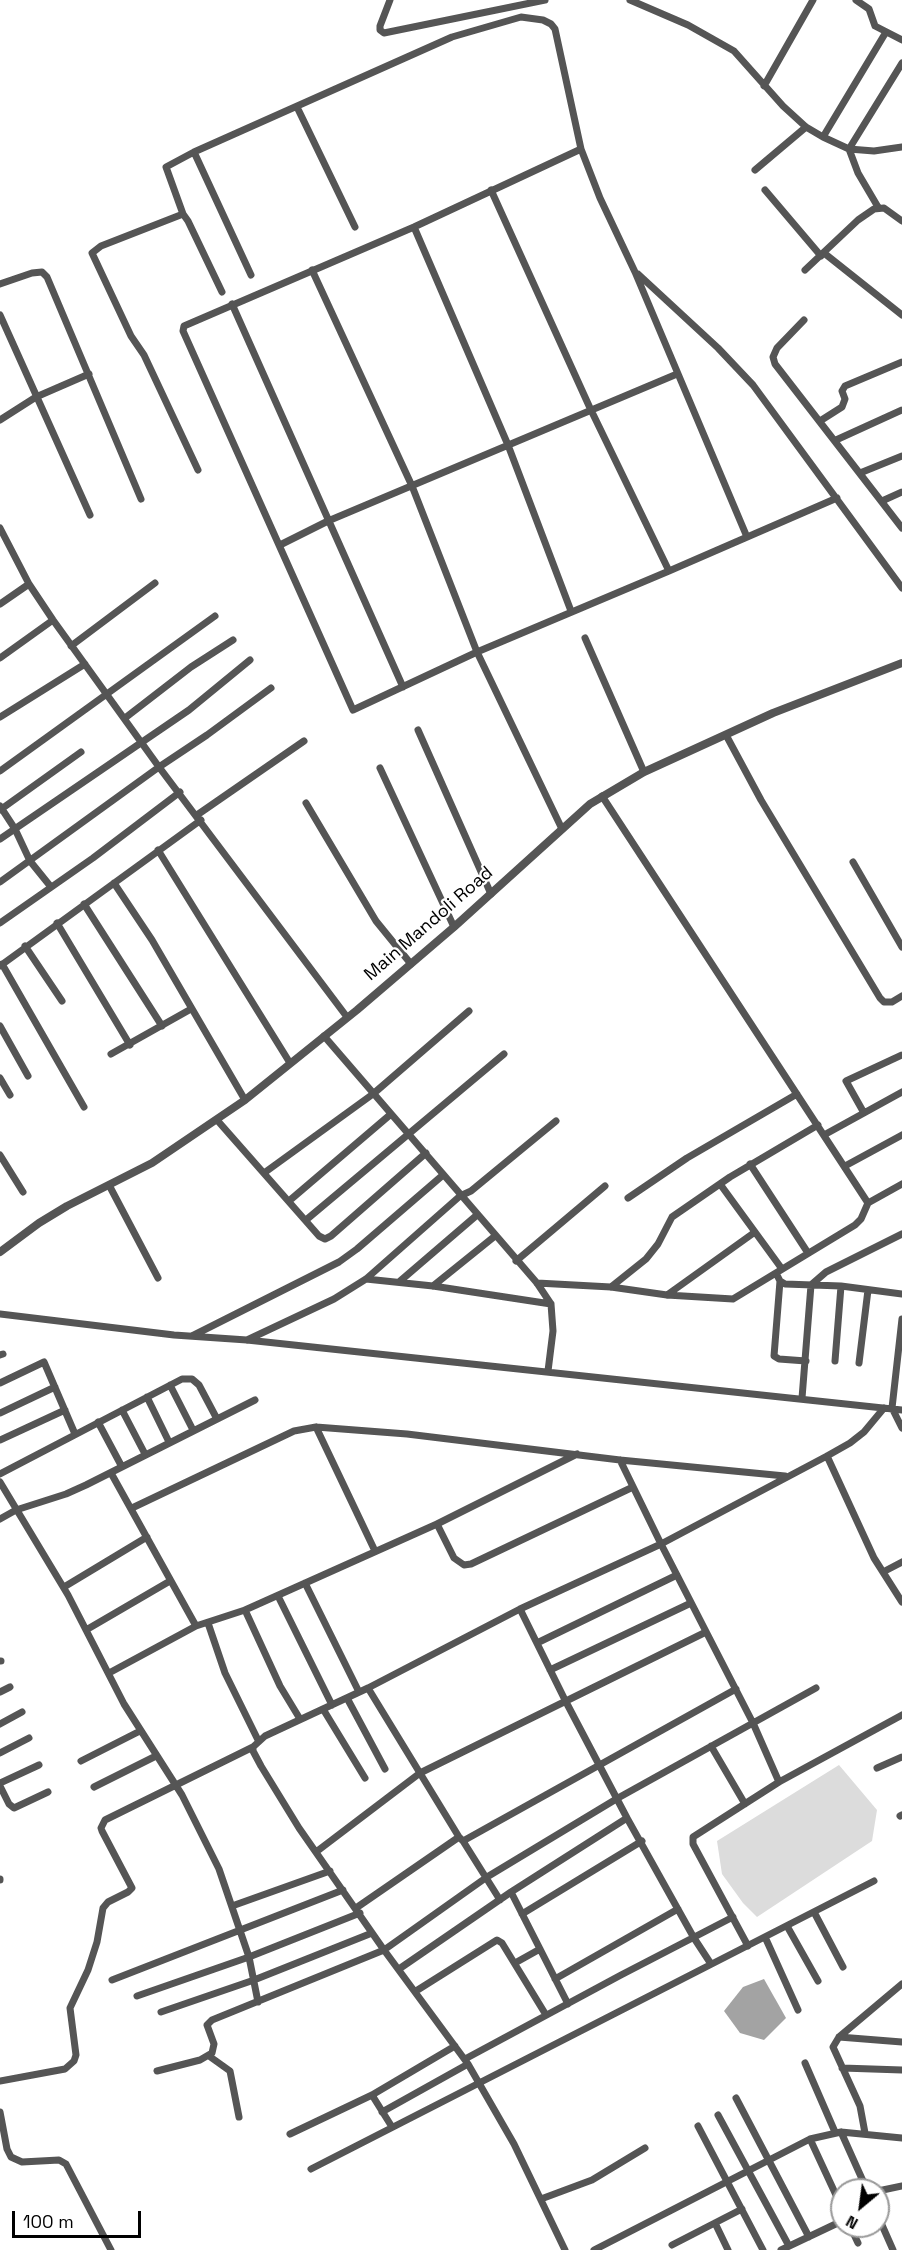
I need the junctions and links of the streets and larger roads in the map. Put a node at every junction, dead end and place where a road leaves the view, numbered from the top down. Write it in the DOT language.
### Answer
graph roads {
  1 [pos="390,0"];
  2 [pos="545,0"];
  3 [pos="630,0"];
  4 [pos="813,0"];
  5 [pos="856,0"];
  6 [pos="886,32"];
  7 [pos="902,40"];
  8 [pos="902,63"];
  9 [pos="764,86"];
  10 [pos="297,107"];
  11 [pos="806,127"];
  12 [pos="823,137"];
  13 [pos="902,147"];
  14 [pos="581,149"];
  15 [pos="849,149"];
  16 [pos="194,152"];
  17 [pos="755,170"];
  18 [pos="491,190"];
  19 [pos="765,190"];
  20 [pos="878,207"];
  21 [pos="183,214"];
  22 [pos="902,221"];
  23 [pos="355,227"];
  24 [pos="414,227"];
  25 [pos="822,255"];
  26 [pos="312,270"];
  27 [pos="805,270"];
  28 [pos="635,272"];
  29 [pos="251,275"];
  30 [pos="0,284"];
  31 [pos="222,292"];
  32 [pos="232,304"];
  33 [pos="0,315"];
  34 [pos="902,315"];
  35 [pos="804,320"];
  36 [pos="902,363"];
  37 [pos="89,374"];
  38 [pos="676,374"];
  39 [pos="36,397"];
  40 [pos="590,408"];
  41 [pos="902,410"];
  42 [pos="0,420"];
  43 [pos="820,421"];
  44 [pos="836,440"];
  45 [pos="508,445"];
  46 [pos="902,456"];
  47 [pos="198,470"];
  48 [pos="860,473"];
  49 [pos="411,486"];
  50 [pos="902,492"];
  51 [pos="837,498"];
  52 [pos="141,499"];
  53 [pos="882,501"];
  54 [pos="90,515"];
  55 [pos="328,521"];
  56 [pos="0,528"];
  57 [pos="902,528"];
  58 [pos="747,537"];
  59 [pos="3,542"];
  60 [pos="280,545"];
  61 [pos="669,571"];
  62 [pos="155,583"];
  63 [pos="29,584"];
  64 [pos="902,588"];
  65 [pos="0,604"];
  66 [pos="571,611"];
  67 [pos="215,616"];
  68 [pos="53,620"];
  69 [pos="585,638"];
  70 [pos="233,639"];
  71 [pos="71,646"];
  72 [pos="477,652"];
  73 [pos="0,658"];
  74 [pos="250,660"];
  75 [pos="902,663"];
  76 [pos="85,664"];
  77 [pos="403,687"];
  78 [pos="270,688"];
  79 [pos="106,694"];
  80 [pos="0,717"];
  81 [pos="125,718"];
  82 [pos="418,730"];
  83 [pos="726,735"];
  84 [pos="142,741"];
  85 [pos="304,741"];
  86 [pos="81,752"];
  87 [pos="159,767"];
  88 [pos="380,768"];
  89 [pos="0,771"];
  90 [pos="644,772"];
  91 [pos="180,792"];
  92 [pos="602,796"];
  93 [pos="306,803"];
  94 [pos="1,809"];
  95 [pos="199,818"];
  96 [pos="15,829"];
  97 [pos="562,829"];
  98 [pos="0,839"];
  99 [pos="158,850"];
  100 [pos="30,861"];
  101 [pos="853,862"];
  102 [pos="0,882"];
  103 [pos="114,883"];
  104 [pos="51,887"];
  105 [pos="491,894"];
  106 [pos="84,904"];
  107 [pos="0,922"];
  108 [pos="57,923"];
  109 [pos="454,927"];
  110 [pos="26,946"];
  111 [pos="902,947"];
  112 [pos="411,963"];
  113 [pos="1,965"];
  114 [pos="902,996"];
  115 [pos="62,1001"];
  116 [pos="191,1009"];
  117 [pos="469,1011"];
  118 [pos="347,1017"];
  119 [pos="0,1026"];
  120 [pos="162,1026"];
  121 [pos="324,1035"];
  122 [pos="130,1045"];
  123 [pos="111,1054"];
  124 [pos="504,1054"];
  125 [pos="902,1055"];
  126 [pos="290,1064"];
  127 [pos="28,1076"];
  128 [pos="0,1078"];
  129 [pos="902,1092"];
  130 [pos="373,1094"];
  131 [pos="796,1094"];
  132 [pos="10,1095"];
  133 [pos="245,1100"];
  134 [pos="84,1107"];
  135 [pos="864,1113"];
  136 [pos="391,1114"];
  137 [pos="217,1120"];
  138 [pos="556,1121"];
  139 [pos="818,1125"];
  140 [pos="410,1135"];
  141 [pos="824,1135"];
  142 [pos="902,1136"];
  143 [pos="426,1153"];
  144 [pos="0,1155"];
  145 [pos="750,1164"];
  146 [pos="845,1166"];
  147 [pos="264,1173"];
  148 [pos="444,1175"];
  149 [pos="720,1184"];
  150 [pos="902,1184"];
  151 [pos="109,1185"];
  152 [pos="605,1186"];
  153 [pos="23,1192"];
  154 [pos="460,1196"];
  155 [pos="628,1198"];
  156 [pos="289,1201"];
  157 [pos="868,1203"];
  158 [pos="477,1215"];
  159 [pos="306,1220"];
  160 [pos="755,1232"];
  161 [pos="902,1234"];
  162 [pos="495,1236"];
  163 [pos="0,1252"];
  164 [pos="808,1253"];
  165 [pos="516,1261"];
  166 [pos="779,1271"];
  167 [pos="158,1278"];
  168 [pos="366,1279"];
  169 [pos="780,1281"];
  170 [pos="399,1282"];
  171 [pos="537,1283"];
  172 [pos="812,1285"];
  173 [pos="433,1286"];
  174 [pos="841,1286"];
  175 [pos="611,1287"];
  176 [pos="868,1290"];
  177 [pos="902,1294"];
  178 [pos="667,1295"];
  179 [pos="551,1304"];
  180 [pos="0,1314"];
  181 [pos="902,1319"];
  182 [pos="192,1336"];
  183 [pos="247,1340"];
  184 [pos="806,1361"];
  185 [pos="835,1361"];
  186 [pos="859,1363"];
  187 [pos="548,1371"];
  188 [pos="0,1383"];
  189 [pos="170,1385"];
  190 [pos="55,1387"];
  191 [pos="147,1397"];
  192 [pos="802,1398"];
  193 [pos="255,1400"];
  194 [pos="888,1408"];
  195 [pos="65,1410"];
  196 [pos="122,1410"];
  197 [pos="902,1410"];
  198 [pos="0,1413"];
  199 [pos="217,1419"];
  200 [pos="98,1422"];
  201 [pos="316,1427"];
  202 [pos="902,1428"];
  203 [pos="193,1430"];
  204 [pos="75,1434"];
  205 [pos="0,1440"];
  206 [pos="170,1442"];
  207 [pos="145,1454"];
  208 [pos="577,1454"];
  209 [pos="827,1456"];
  210 [pos="620,1460"];
  211 [pos="122,1467"];
  212 [pos="111,1473"];
  213 [pos="0,1474"];
  214 [pos="785,1476"];
  215 [pos="0,1482"];
  216 [pos="633,1487"];
  217 [pos="132,1508"];
  218 [pos="16,1510"];
  219 [pos="0,1519"];
  220 [pos="437,1524"];
  221 [pos="147,1537"];
  222 [pos="661,1544"];
  223 [pos="375,1551"];
  224 [pos="902,1562"];
  225 [pos="883,1572"];
  226 [pos="677,1575"];
  227 [pos="170,1581"];
  228 [pos="305,1583"];
  229 [pos="64,1587"];
  230 [pos="278,1596"];
  231 [pos="902,1602"];
  232 [pos="691,1603"];
  233 [pos="520,1609"];
  234 [pos="245,1610"];
  235 [pos="208,1623"];
  236 [pos="196,1626"];
  237 [pos="86,1630"];
  238 [pos="706,1632"];
  239 [pos="537,1643"];
  240 [pos="550,1670"];
  241 [pos="109,1673"];
  242 [pos="10,1687"];
  243 [pos="368,1688"];
  244 [pos="816,1688"];
  245 [pos="736,1689"];
  246 [pos="0,1692"];
  247 [pos="359,1692"];
  248 [pos="347,1698"];
  249 [pos="564,1700"];
  250 [pos="332,1705"];
  251 [pos="323,1708"];
  252 [pos="22,1712"];
  253 [pos="902,1715"];
  254 [pos="300,1719"];
  255 [pos="753,1723"];
  256 [pos="0,1724"];
  257 [pos="140,1731"];
  258 [pos="29,1738"];
  259 [pos="258,1740"];
  260 [pos="711,1746"];
  261 [pos="253,1747"];
  262 [pos="0,1753"];
  263 [pos="156,1756"];
  264 [pos="902,1756"];
  265 [pos="81,1761"];
  266 [pos="599,1764"];
  267 [pos="39,1765"];
  268 [pos="878,1768"];
  269 [pos="385,1769"];
  270 [pos="420,1773"];
  271 [pos="365,1778"];
  272 [pos="779,1782"];
  273 [pos="0,1784"];
  274 [pos="175,1785"];
  275 [pos="94,1786"];
  276 [pos="48,1792"];
  277 [pos="618,1798"];
  278 [pos="745,1804"];
  279 [pos="627,1818"];
  280 [pos="461,1839"];
  281 [pos="642,1841"];
  282 [pos="316,1852"];
  283 [pos="330,1871"];
  284 [pos="487,1877"];
  285 [pos="874,1881"];
  286 [pos="343,1890"];
  287 [pos="511,1892"];
  288 [pos="500,1900"];
  289 [pos="232,1906"];
  290 [pos="678,1909"];
  291 [pos="358,1911"];
  292 [pos="814,1912"];
  293 [pos="522,1914"];
  294 [pos="733,1917"];
  295 [pos="788,1926"];
  296 [pos="240,1929"];
  297 [pos="372,1933"];
  298 [pos="765,1937"];
  299 [pos="694,1938"];
  300 [pos="748,1946"];
  301 [pos="540,1949"];
  302 [pos="384,1950"];
  303 [pos="249,1957"];
  304 [pos="515,1963"];
  305 [pos="711,1964"];
  306 [pos="843,1966"];
  307 [pos="399,1969"];
  308 [pos="555,1978"];
  309 [pos="112,1980"];
  310 [pos="254,1980"];
  311 [pos="818,1981"];
  312 [pos="902,1984"];
  313 [pos="416,1992"];
  314 [pos="137,1996"];
  315 [pos="258,2002"];
  316 [pos="568,2004"];
  317 [pos="798,2010"];
  318 [pos="161,2012"];
  319 [pos="546,2015"];
  320 [pos="839,2037"];
  321 [pos="902,2042"];
  322 [pos="455,2046"];
  323 [pos="209,2056"];
  324 [pos="467,2062"];
  325 [pos="805,2063"];
  326 [pos="842,2068"];
  327 [pos="902,2070"];
  328 [pos="157,2071"];
  329 [pos="0,2081"];
  330 [pos="479,2083"];
  331 [pos="372,2095"];
  332 [pos="736,2098"];
  333 [pos="0,2112"];
  334 [pos="382,2112"];
  335 [pos="718,2115"];
  336 [pos="239,2117"];
  337 [pos="698,2126"];
  338 [pos="392,2127"];
  339 [pos="838,2132"];
  340 [pos="866,2133"];
  341 [pos="290,2134"];
  342 [pos="902,2138"];
  343 [pos="810,2139"];
  344 [pos="645,2148"];
  345 [pos="7,2149"];
  346 [pos="0,2154"];
  347 [pos="769,2160"];
  348 [pos="311,2169"];
  349 [pos="749,2170"];
  350 [pos="861,2178"];
  351 [pos="727,2182"];
  352 [pos="830,2182"];
  353 [pos="541,2199"];
  354 [pos="742,2210"];
  355 [pos="715,2223"];
  356 [pos="830,2226"];
  357 [pos="809,2236"];
  358 [pos="856,2238"];
  359 [pos="858,2243"];
  360 [pos="672,2245"];
  361 [pos="789,2246"];
  362 [pos="111,2250"];
  363 [pos="565,2250"];
  364 [pos="594,2250"];
  365 [pos="728,2250"];
  366 [pos="763,2250"];
  367 [pos="781,2250"];
  1 -- 2 [label="street"];
  3 -- 9 [label="street"];
  4 -- 9 [label="street"];
  5 -- 6 [label="street"];
  6 -- 7 [label="street"];
  6 -- 12 [label="street"];
  8 -- 15 [label="street"];
  9 -- 11 [label="street"];
  10 -- 14 [label="street"];
  10 -- 16 [label="street"];
  10 -- 23 [label="street"];
  11 -- 12 [label="street"];
  11 -- 17 [label="street"];
  12 -- 15 [label="street"];
  13 -- 15 [label="street"];
  14 -- 18 [label="street"];
  14 -- 28 [label="street"];
  15 -- 20 [label="street"];
  16 -- 21 [label="street"];
  16 -- 29 [label="street"];
  18 -- 24 [label="street"];
  18 -- 40 [label="street"];
  19 -- 25 [label="street"];
  20 -- 22 [label="street"];
  20 -- 25 [label="street"];
  21 -- 31 [label="street"];
  21 -- 47 [label="street"];
  24 -- 26 [label="street"];
  24 -- 45 [label="street"];
  25 -- 27 [label="street"];
  25 -- 34 [label="street"];
  26 -- 32 [label="street"];
  26 -- 49 [label="street"];
  28 -- 38 [label="street"];
  28 -- 51 [label="street"];
  30 -- 37 [label="street"];
  32 -- 55 [label="street"];
  32 -- 60 [label="street"];
  33 -- 39 [label="street"];
  35 -- 43 [label="street"];
  36 -- 43 [label="street"];
  37 -- 39 [label="street"];
  37 -- 52 [label="street"];
  38 -- 40 [label="street"];
  38 -- 58 [label="street"];
  39 -- 42 [label="street"];
  39 -- 54 [label="street"];
  40 -- 45 [label="street"];
  40 -- 61 [label="street"];
  41 -- 44 [label="street"];
  43 -- 44 [label="street"];
  44 -- 48 [label="street"];
  45 -- 49 [label="street"];
  45 -- 66 [label="street"];
  46 -- 48 [label="street"];
  48 -- 53 [label="street"];
  49 -- 55 [label="street"];
  49 -- 72 [label="street"];
  50 -- 53 [label="street"];
  51 -- 58 [label="street"];
  51 -- 64 [label="street"];
  53 -- 57 [label="street"];
  55 -- 60 [label="street"];
  55 -- 77 [label="street"];
  56 -- 59 [label="street"];
  58 -- 61 [label="street"];
  59 -- 63 [label="street"];
  60 -- 77 [label="street"];
  61 -- 66 [label="street"];
  62 -- 71 [label="street"];
  63 -- 65 [label="street"];
  63 -- 68 [label="street"];
  66 -- 72 [label="street"];
  67 -- 79 [label="street"];
  68 -- 71 [label="street"];
  68 -- 73 [label="street"];
  69 -- 90 [label="street"];
  70 -- 81 [label="street"];
  71 -- 76 [label="street"];
  72 -- 77 [label="street"];
  72 -- 97 [label="street"];
  74 -- 84 [label="street"];
  75 -- 83 [label="street, Main Mandoli Road"];
  76 -- 79 [label="street"];
  76 -- 80 [label="street"];
  78 -- 87 [label="street"];
  79 -- 81 [label="street"];
  79 -- 89 [label="street"];
  81 -- 84 [label="street"];
  82 -- 105 [label="street"];
  83 -- 90 [label="street, Main Mandoli Road"];
  83 -- 114 [label="street"];
  84 -- 87 [label="street"];
  84 -- 96 [label="street"];
  85 -- 95 [label="street"];
  86 -- 94 [label="street"];
  87 -- 91 [label="street"];
  87 -- 100 [label="street"];
  88 -- 109 [label="street"];
  90 -- 92 [label="street, Main Mandoli Road"];
  91 -- 95 [label="street"];
  91 -- 104 [label="street"];
  92 -- 97 [label="street, Main Mandoli Road"];
  92 -- 131 [label="street"];
  93 -- 112 [label="street"];
  94 -- 96 [label="street"];
  95 -- 99 [label="street"];
  95 -- 118 [label="street"];
  96 -- 98 [label="street"];
  96 -- 100 [label="street"];
  97 -- 105 [label="street, Main Mandoli Road"];
  99 -- 103 [label="street"];
  99 -- 126 [label="street"];
  100 -- 102 [label="street"];
  100 -- 104 [label="street"];
  101 -- 111 [label="street"];
  103 -- 106 [label="street"];
  103 -- 116 [label="street"];
  104 -- 107 [label="street"];
  105 -- 109 [label="street, Main Mandoli Road"];
  106 -- 108 [label="street"];
  106 -- 120 [label="street"];
  108 -- 110 [label="street"];
  108 -- 122 [label="street"];
  109 -- 112 [label="street, Main Mandoli Road"];
  110 -- 113 [label="street"];
  110 -- 115 [label="street"];
  112 -- 118 [label="street, Main Mandoli Road"];
  113 -- 134 [label="street"];
  116 -- 120 [label="street"];
  116 -- 133 [label="street"];
  117 -- 130 [label="street"];
  118 -- 121 [label="street, Main Mandoli Road"];
  119 -- 127 [label="street"];
  120 -- 122 [label="street"];
  121 -- 126 [label="street, Main Mandoli Road"];
  121 -- 130 [label="street"];
  122 -- 123 [label="street"];
  124 -- 140 [label="street"];
  125 -- 135 [label="street"];
  126 -- 133 [label="street, Main Mandoli Road"];
  128 -- 132 [label="street"];
  129 -- 135 [label="street"];
  130 -- 136 [label="street"];
  130 -- 147 [label="street"];
  131 -- 139 [label="street"];
  131 -- 155 [label="street"];
  133 -- 137 [label="street, Main Mandoli Road"];
  135 -- 141 [label="street"];
  136 -- 140 [label="street"];
  136 -- 156 [label="street"];
  137 -- 147 [label="street"];
  137 -- 151 [label="street, Main Mandoli Road"];
  138 -- 154 [label="street"];
  139 -- 141 [label="street"];
  139 -- 145 [label="street"];
  140 -- 143 [label="street"];
  140 -- 159 [label="street"];
  141 -- 146 [label="street"];
  142 -- 146 [label="street"];
  143 -- 148 [label="street"];
  143 -- 159 [label="street"];
  144 -- 153 [label="street"];
  145 -- 149 [label="street"];
  145 -- 164 [label="street"];
  146 -- 157 [label="street"];
  147 -- 156 [label="street"];
  148 -- 154 [label="street"];
  148 -- 182 [label="street"];
  149 -- 160 [label="street"];
  149 -- 175 [label="street"];
  150 -- 157 [label="street"];
  151 -- 163 [label="street, Main Mandoli Road"];
  151 -- 167 [label="street"];
  152 -- 165 [label="street"];
  154 -- 158 [label="street"];
  154 -- 168 [label="street"];
  156 -- 159 [label="street"];
  157 -- 164 [label="street"];
  158 -- 162 [label="street"];
  158 -- 170 [label="street"];
  160 -- 166 [label="street"];
  160 -- 178 [label="street"];
  161 -- 172 [label="street"];
  162 -- 165 [label="street"];
  162 -- 173 [label="street"];
  164 -- 166 [label="street"];
  165 -- 171 [label="street"];
  166 -- 169 [label="street"];
  166 -- 178 [label="street"];
  168 -- 170 [label="street"];
  168 -- 183 [label="street"];
  169 -- 172 [label="street"];
  169 -- 184 [label="street"];
  170 -- 173 [label="street"];
  171 -- 175 [label="street"];
  171 -- 179 [label="street"];
  172 -- 174 [label="street"];
  172 -- 184 [label="street"];
  173 -- 179 [label="street"];
  174 -- 176 [label="street"];
  174 -- 185 [label="street"];
  175 -- 178 [label="street"];
  176 -- 177 [label="street"];
  176 -- 186 [label="street"];
  179 -- 187 [label="street"];
  180 -- 182 [label="street"];
  181 -- 194 [label="street"];
  182 -- 183 [label="street"];
  183 -- 187 [label="street"];
  184 -- 192 [label="street"];
  187 -- 192 [label="street"];
  188 -- 190 [label="street"];
  189 -- 191 [label="street"];
  189 -- 199 [label="street"];
  189 -- 203 [label="street"];
  190 -- 195 [label="street"];
  190 -- 198 [label="street"];
  191 -- 196 [label="street"];
  191 -- 206 [label="street"];
  192 -- 194 [label="street"];
  193 -- 199 [label="street"];
  194 -- 197 [label="street"];
  194 -- 202 [label="street"];
  194 -- 209 [label="street"];
  195 -- 204 [label="street"];
  195 -- 205 [label="street"];
  196 -- 200 [label="street"];
  196 -- 207 [label="street"];
  199 -- 203 [label="street"];
  200 -- 204 [label="street"];
  200 -- 211 [label="street"];
  201 -- 208 [label="street"];
  201 -- 217 [label="street"];
  201 -- 223 [label="street"];
  203 -- 206 [label="street"];
  204 -- 213 [label="street"];
  206 -- 207 [label="street"];
  207 -- 211 [label="street"];
  208 -- 210 [label="street"];
  208 -- 220 [label="street"];
  209 -- 214 [label="street"];
  209 -- 225 [label="street"];
  210 -- 214 [label="street"];
  210 -- 216 [label="street"];
  211 -- 212 [label="street"];
  212 -- 217 [label="street"];
  212 -- 218 [label="street"];
  214 -- 222 [label="street"];
  215 -- 218 [label="street"];
  216 -- 220 [label="street"];
  216 -- 222 [label="street"];
  217 -- 221 [label="street"];
  218 -- 219 [label="street"];
  218 -- 229 [label="street"];
  220 -- 223 [label="street"];
  221 -- 227 [label="street"];
  221 -- 229 [label="street"];
  222 -- 226 [label="street"];
  222 -- 233 [label="street"];
  223 -- 228 [label="street"];
  224 -- 225 [label="street"];
  225 -- 231 [label="street"];
  226 -- 232 [label="street"];
  226 -- 239 [label="street"];
  227 -- 236 [label="street"];
  227 -- 237 [label="street"];
  228 -- 230 [label="street"];
  228 -- 247 [label="street"];
  229 -- 237 [label="street"];
  230 -- 234 [label="street"];
  230 -- 250 [label="street"];
  232 -- 238 [label="street"];
  232 -- 240 [label="street"];
  233 -- 239 [label="street"];
  233 -- 243 [label="street"];
  234 -- 235 [label="street"];
  234 -- 254 [label="street"];
  235 -- 236 [label="street"];
  235 -- 259 [label="street"];
  236 -- 241 [label="street"];
  237 -- 241 [label="street"];
  238 -- 245 [label="street"];
  238 -- 249 [label="street"];
  239 -- 240 [label="street"];
  240 -- 249 [label="street"];
  241 -- 257 [label="street"];
  242 -- 246 [label="street"];
  243 -- 247 [label="street"];
  243 -- 270 [label="street"];
  244 -- 255 [label="street"];
  245 -- 255 [label="street"];
  245 -- 266 [label="street"];
  247 -- 248 [label="street"];
  248 -- 250 [label="street"];
  248 -- 269 [label="street"];
  249 -- 266 [label="street"];
  249 -- 270 [label="street"];
  250 -- 251 [label="street"];
  251 -- 254 [label="street"];
  251 -- 271 [label="street"];
  252 -- 256 [label="street"];
  253 -- 272 [label="street"];
  254 -- 259 [label="street"];
  255 -- 260 [label="street"];
  255 -- 272 [label="street"];
  257 -- 263 [label="street"];
  257 -- 265 [label="street"];
  258 -- 262 [label="street"];
  259 -- 261 [label="street"];
  260 -- 277 [label="street"];
  260 -- 278 [label="street"];
  261 -- 274 [label="street"];
  261 -- 282 [label="street"];
  263 -- 274 [label="street"];
  263 -- 275 [label="street"];
  264 -- 268 [label="street"];
  266 -- 277 [label="street"];
  266 -- 280 [label="street"];
  267 -- 273 [label="street"];
  270 -- 280 [label="street"];
  270 -- 282 [label="street"];
  272 -- 278 [label="street"];
  273 -- 276 [label="street"];
  274 -- 289 [label="street"];
  274 -- 329 [label="street"];
  277 -- 279 [label="street"];
  277 -- 284 [label="street"];
  278 -- 294 [label="street"];
  279 -- 281 [label="street"];
  279 -- 287 [label="street"];
  280 -- 284 [label="street"];
  280 -- 291 [label="street"];
  281 -- 290 [label="street"];
  281 -- 293 [label="street"];
  282 -- 283 [label="street"];
  283 -- 286 [label="street"];
  283 -- 289 [label="street"];
  284 -- 288 [label="street"];
  284 -- 302 [label="street"];
  285 -- 292 [label="street"];
  286 -- 291 [label="street"];
  286 -- 296 [label="street"];
  287 -- 288 [label="street"];
  287 -- 293 [label="street"];
  288 -- 307 [label="street"];
  289 -- 296 [label="street"];
  290 -- 299 [label="street"];
  290 -- 308 [label="street"];
  291 -- 297 [label="street"];
  291 -- 303 [label="street"];
  292 -- 295 [label="street"];
  292 -- 306 [label="street"];
  293 -- 301 [label="street"];
  294 -- 299 [label="street"];
  294 -- 300 [label="street"];
  295 -- 298 [label="street"];
  295 -- 311 [label="street"];
  296 -- 303 [label="street"];
  296 -- 309 [label="street"];
  297 -- 302 [label="street"];
  297 -- 310 [label="street"];
  298 -- 300 [label="street"];
  298 -- 317 [label="street"];
  299 -- 305 [label="street"];
  299 -- 316 [label="street"];
  300 -- 305 [label="street"];
  301 -- 304 [label="street"];
  301 -- 308 [label="street"];
  302 -- 307 [label="street"];
  302 -- 315 [label="street"];
  303 -- 310 [label="street"];
  303 -- 314 [label="street"];
  304 -- 313 [label="street"];
  304 -- 319 [label="street"];
  305 -- 330 [label="street"];
  307 -- 313 [label="street"];
  308 -- 316 [label="street"];
  310 -- 315 [label="street"];
  310 -- 318 [label="street"];
  312 -- 320 [label="street"];
  313 -- 322 [label="street"];
  315 -- 323 [label="street"];
  316 -- 319 [label="street"];
  319 -- 324 [label="street"];
  320 -- 321 [label="street"];
  320 -- 326 [label="street"];
  322 -- 324 [label="street"];
  322 -- 331 [label="street"];
  323 -- 328 [label="street"];
  323 -- 336 [label="street"];
  324 -- 330 [label="street"];
  324 -- 334 [label="street"];
  325 -- 339 [label="street"];
  326 -- 327 [label="street"];
  326 -- 340 [label="street"];
  330 -- 338 [label="street"];
  330 -- 353 [label="street"];
  331 -- 334 [label="street"];
  331 -- 341 [label="street"];
  332 -- 347 [label="street"];
  333 -- 345 [label="street"];
  334 -- 338 [label="street"];
  335 -- 349 [label="street"];
  337 -- 351 [label="street"];
  338 -- 348 [label="street"];
  339 -- 340 [label="street"];
  339 -- 343 [label="street"];
  339 -- 350 [label="street"];
  340 -- 342 [label="street"];
  343 -- 347 [label="street"];
  343 -- 352 [label="street"];
  344 -- 353 [label="street"];
  345 -- 346 [label="street"];
  345 -- 362 [label="street"];
  347 -- 349 [label="street"];
  347 -- 357 [label="street"];
  349 -- 351 [label="street"];
  349 -- 361 [label="street"];
  351 -- 354 [label="street"];
  351 -- 364 [label="street"];
  353 -- 363 [label="street"];
  354 -- 355 [label="street"];
  354 -- 366 [label="street"];
  355 -- 360 [label="street"];
  355 -- 365 [label="street"];
  356 -- 357 [label="street"];
  357 -- 361 [label="street"];
  358 -- 359 [label="street"];
  361 -- 367 [label="street"];
}
